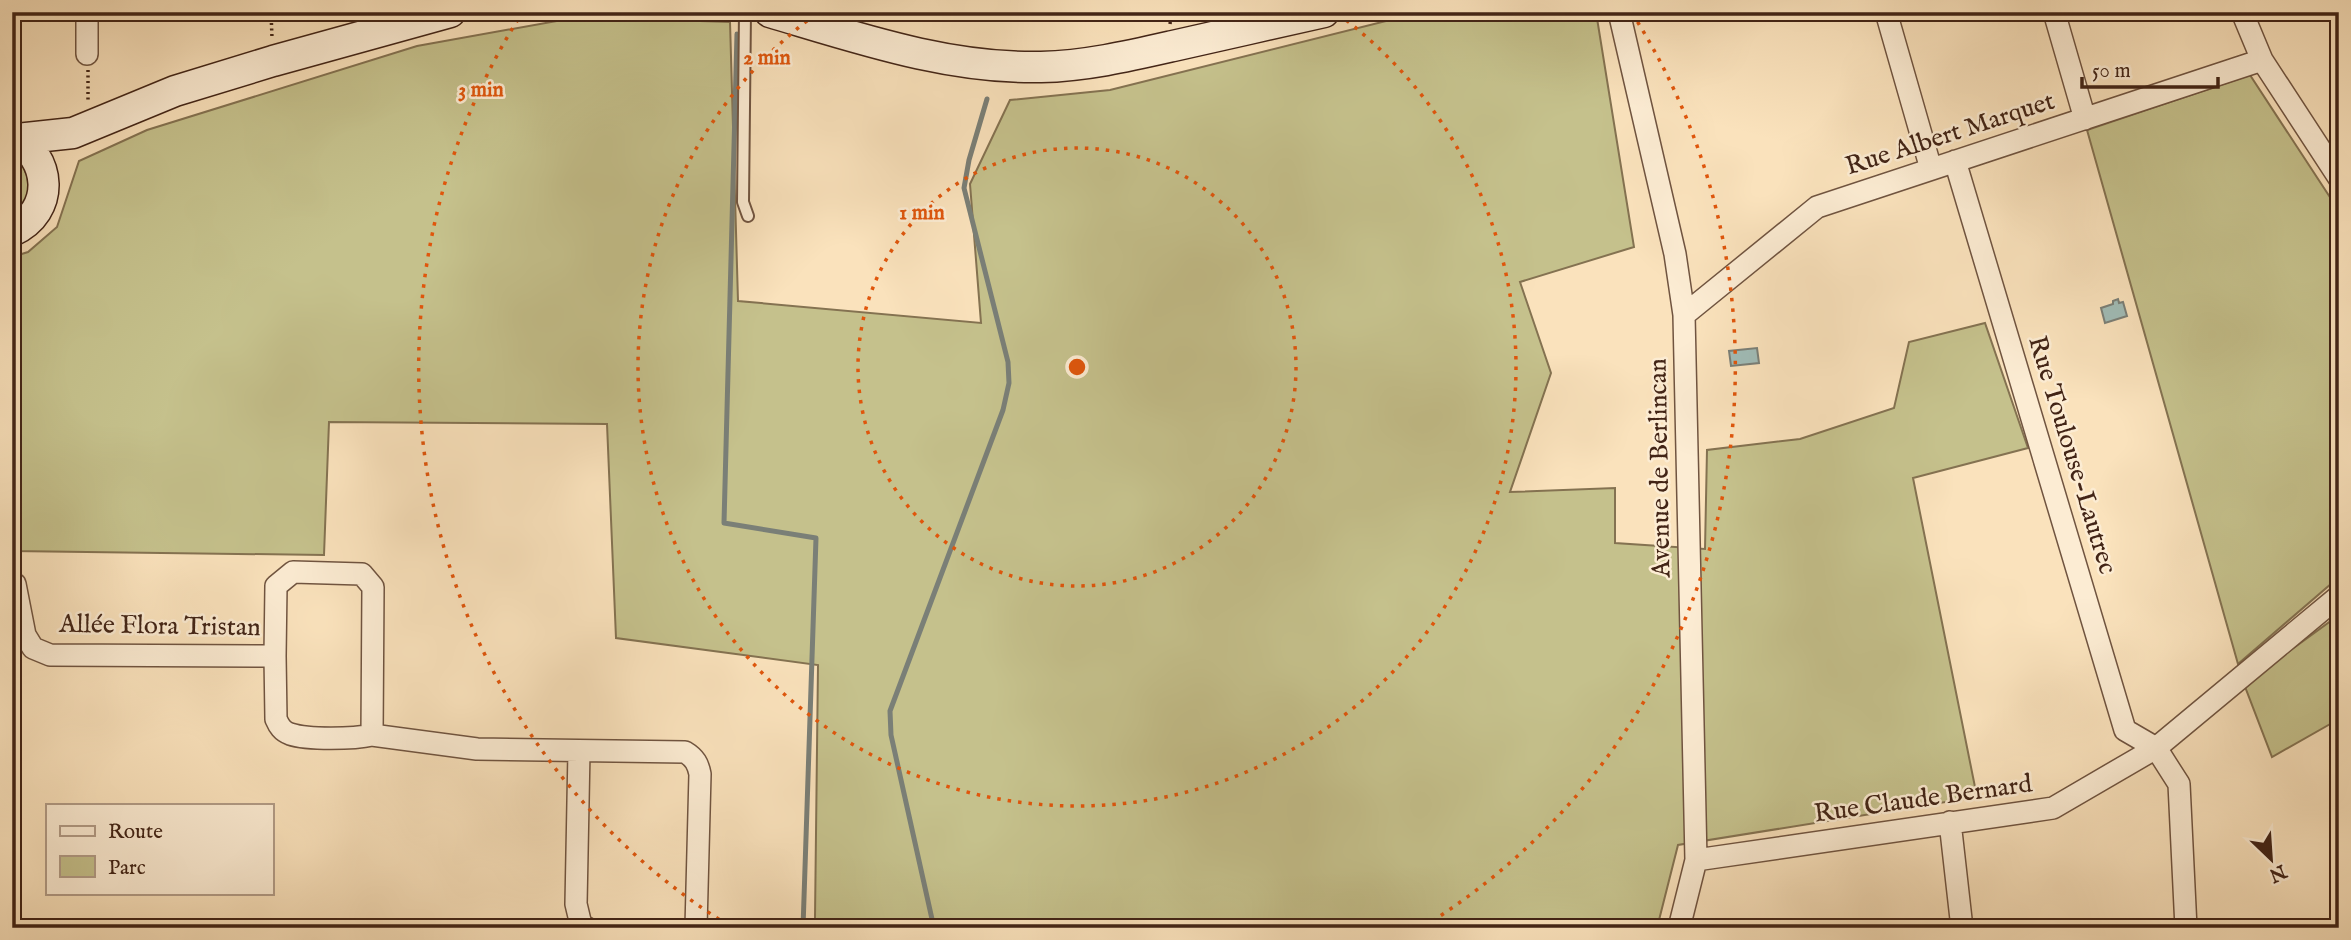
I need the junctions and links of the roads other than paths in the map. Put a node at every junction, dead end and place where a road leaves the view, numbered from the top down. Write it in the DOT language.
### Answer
graph roads {
  1 [pos="87,12"];
  2 [pos="450,12"];
  3 [pos="745,12"];
  4 [pos="770,12"];
  5 [pos="1886,12"];
  6 [pos="2054,12"];
  7 [pos="2242,12"];
  8 [pos="1307,14"];
  9 [pos="1626,14"];
  10 [pos="418,16"];
  11 [pos="87,54"];
  12 [pos="2262,60"];
  13 [pos="93,113"];
  14 [pos="2085,119"];
  15 [pos="15,137"];
  16 [pos="1955,161"];
  17 [pos="1931,169"];
  18 [pos="2339,178"];
  19 [pos="44,184"];
  20 [pos="748,216"];
  21 [pos="12,230"];
  22 [pos="1684,315"];
  23 [pos="12,582"];
  24 [pos="2339,596"];
  25 [pos="275,656"];
  26 [pos="372,735"];
  27 [pos="2156,748"];
  28 [pos="579,751"];
  29 [pos="1950,822"];
  30 [pos="1696,860"];
  31 [pos="695,927"];
  32 [pos="587,928"];
  33 [pos="708,928"];
  34 [pos="1679,928"];
  35 [pos="1962,928"];
  36 [pos="2186,928"];
  1 -- 11 [label="street"];
  2 -- 10 [label="street"];
  3 -- 20 [label="lane"];
  4 -- 8 [label="street"];
  5 -- 17 [label="street"];
  6 -- 14 [label="street"];
  7 -- 12 [label="street"];
  9 -- 22 [label="street, Avenue de Berlincan"];
  10 -- 13 [label="street"];
  12 -- 14 [label="street, Rue Albert Marquet"];
  12 -- 18 [label="street"];
  13 -- 15 [label="street"];
  13 -- 19 [label="street"];
  14 -- 16 [label="street, Rue Albert Marquet"];
  15 -- 19 [label="street"];
  16 -- 17 [label="street, Rue Albert Marquet"];
  16 -- 27 [label="street, Rue Toulouse-Lautrec"];
  17 -- 22 [label="street, Rue Albert Marquet"];
  19 -- 21 [label="street"];
  22 -- 30 [label="street, Avenue de Berlincan"];
  23 -- 25 [label="street, Allée Flora Tristan"];
  24 -- 27 [label="street, Rue Claude Bernard"];
  25 -- 26 [label="street, Allée Flora Tristan"];
  25 -- 26 [label="street, Allée Flora Tristan"];
  26 -- 28 [label="street, Allée Flora Tristan"];
  27 -- 29 [label="street, Rue Claude Bernard"];
  27 -- 36 [label="street"];
  28 -- 31 [label="street, Allée Flora Tristan"];
  28 -- 32 [label="street"];
  29 -- 30 [label="street, Rue Claude Bernard"];
  29 -- 35 [label="street"];
  30 -- 34 [label="street, Avenue de Berlincan"];
  31 -- 33 [label="street, Allée Flora Tristan"];
}
